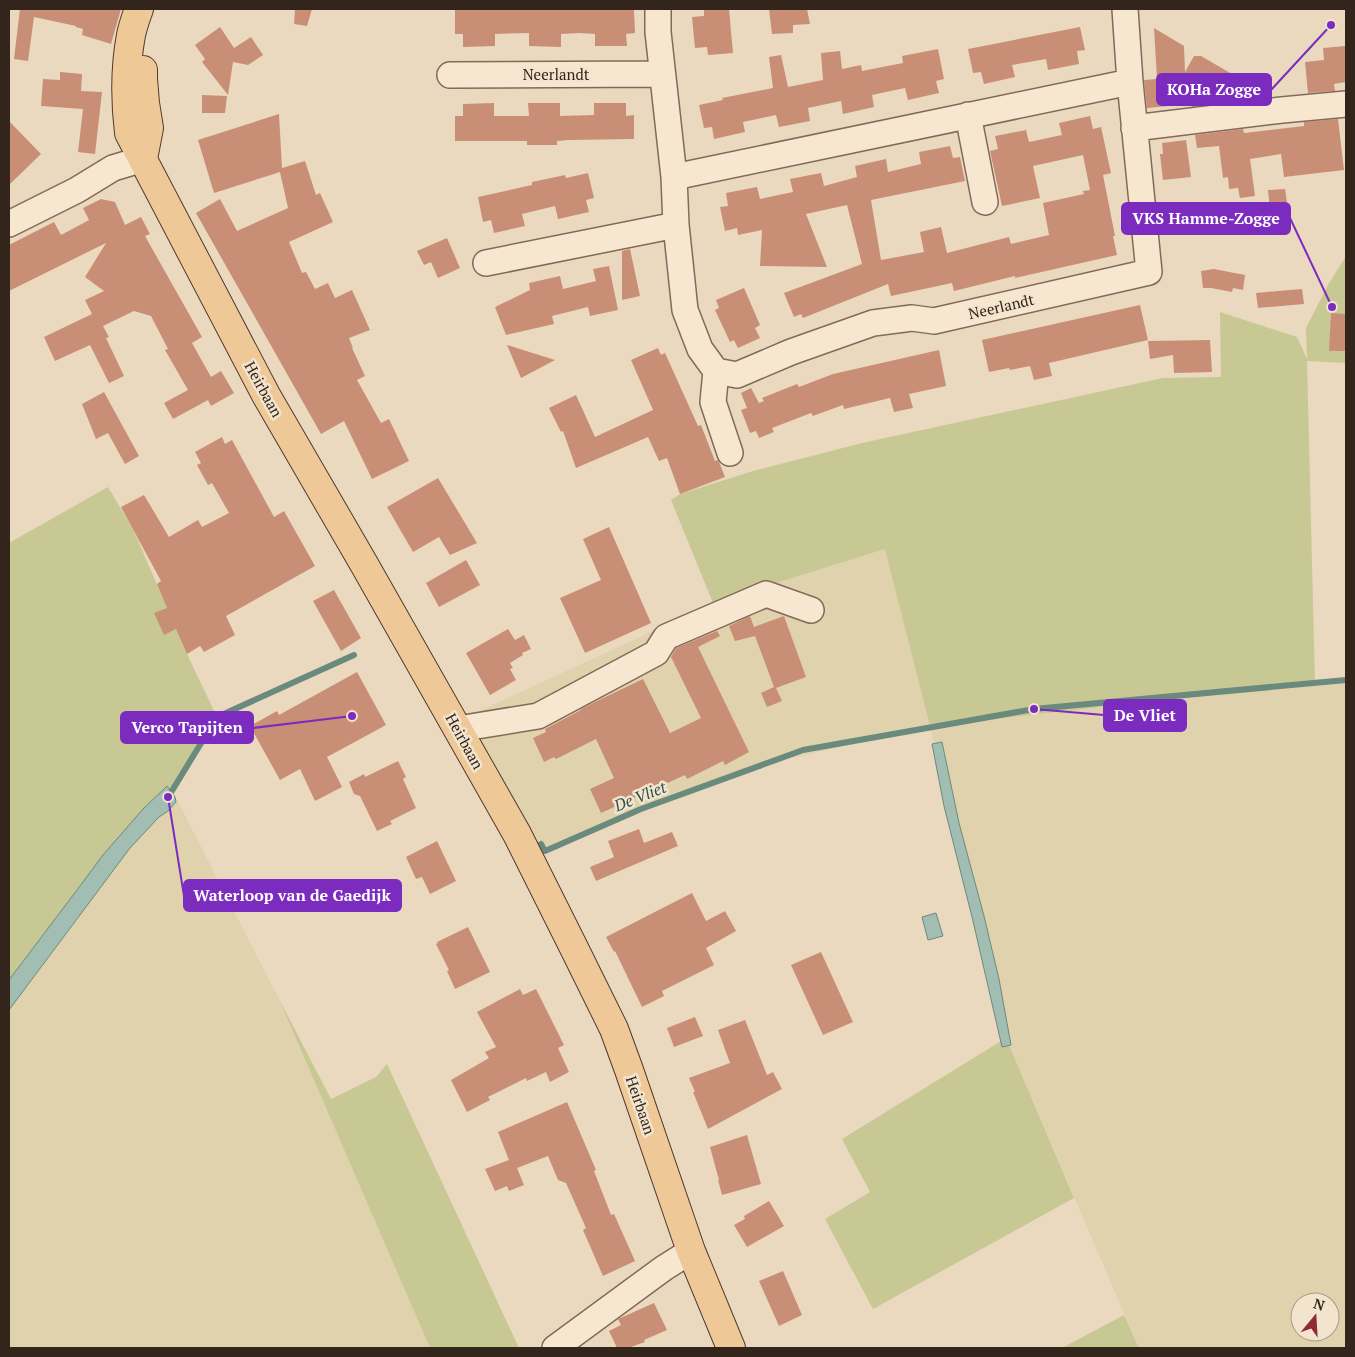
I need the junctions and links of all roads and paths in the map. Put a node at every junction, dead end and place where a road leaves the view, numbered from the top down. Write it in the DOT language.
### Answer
graph roads {
  1 [pos="139,9"];
  2 [pos="151,9"];
  3 [pos="658,9"];
  4 [pos="1125,9"];
  5 [pos="662,74"];
  6 [pos="450,75"];
  7 [pos="1130,82"];
  8 [pos="1346,104"];
  9 [pos="968,115"];
  10 [pos="1134,128"];
  11 [pos="143,159"];
  12 [pos="674,176"];
  13 [pos="985,202"];
  14 [pos="9,224"];
  15 [pos="676,225"];
  16 [pos="486,263"];
  17 [pos="716,371"];
  18 [pos="730,453"];
  19 [pos="811,610"];
  20 [pos="458,729"];
  21 [pos="691,1251"];
  22 [pos="555,1348"];
  23 [pos="731,1348"];
  1 -- 11 [label="main road, Heirbaan"];
  2 -- 11 [label="main road"];
  3 -- 5 [label="street"];
  4 -- 7 [label="street, Neerlandt"];
  5 -- 6 [label="street, Neerlandt"];
  5 -- 12 [label="street"];
  7 -- 9 [label="street"];
  7 -- 10 [label="street, Neerlandt"];
  8 -- 10 [label="street"];
  9 -- 12 [label="street"];
  9 -- 13 [label="street"];
  10 -- 17 [label="street, Neerlandt"];
  11 -- 14 [label="street"];
  11 -- 20 [label="main road, Heirbaan"];
  12 -- 15 [label="street"];
  15 -- 16 [label="street"];
  15 -- 17 [label="street"];
  17 -- 18 [label="street"];
  19 -- 20 [label="street"];
  20 -- 21 [label="main road, Heirbaan"];
  21 -- 22 [label="street"];
  21 -- 23 [label="main road, Heirbaan"];
}
